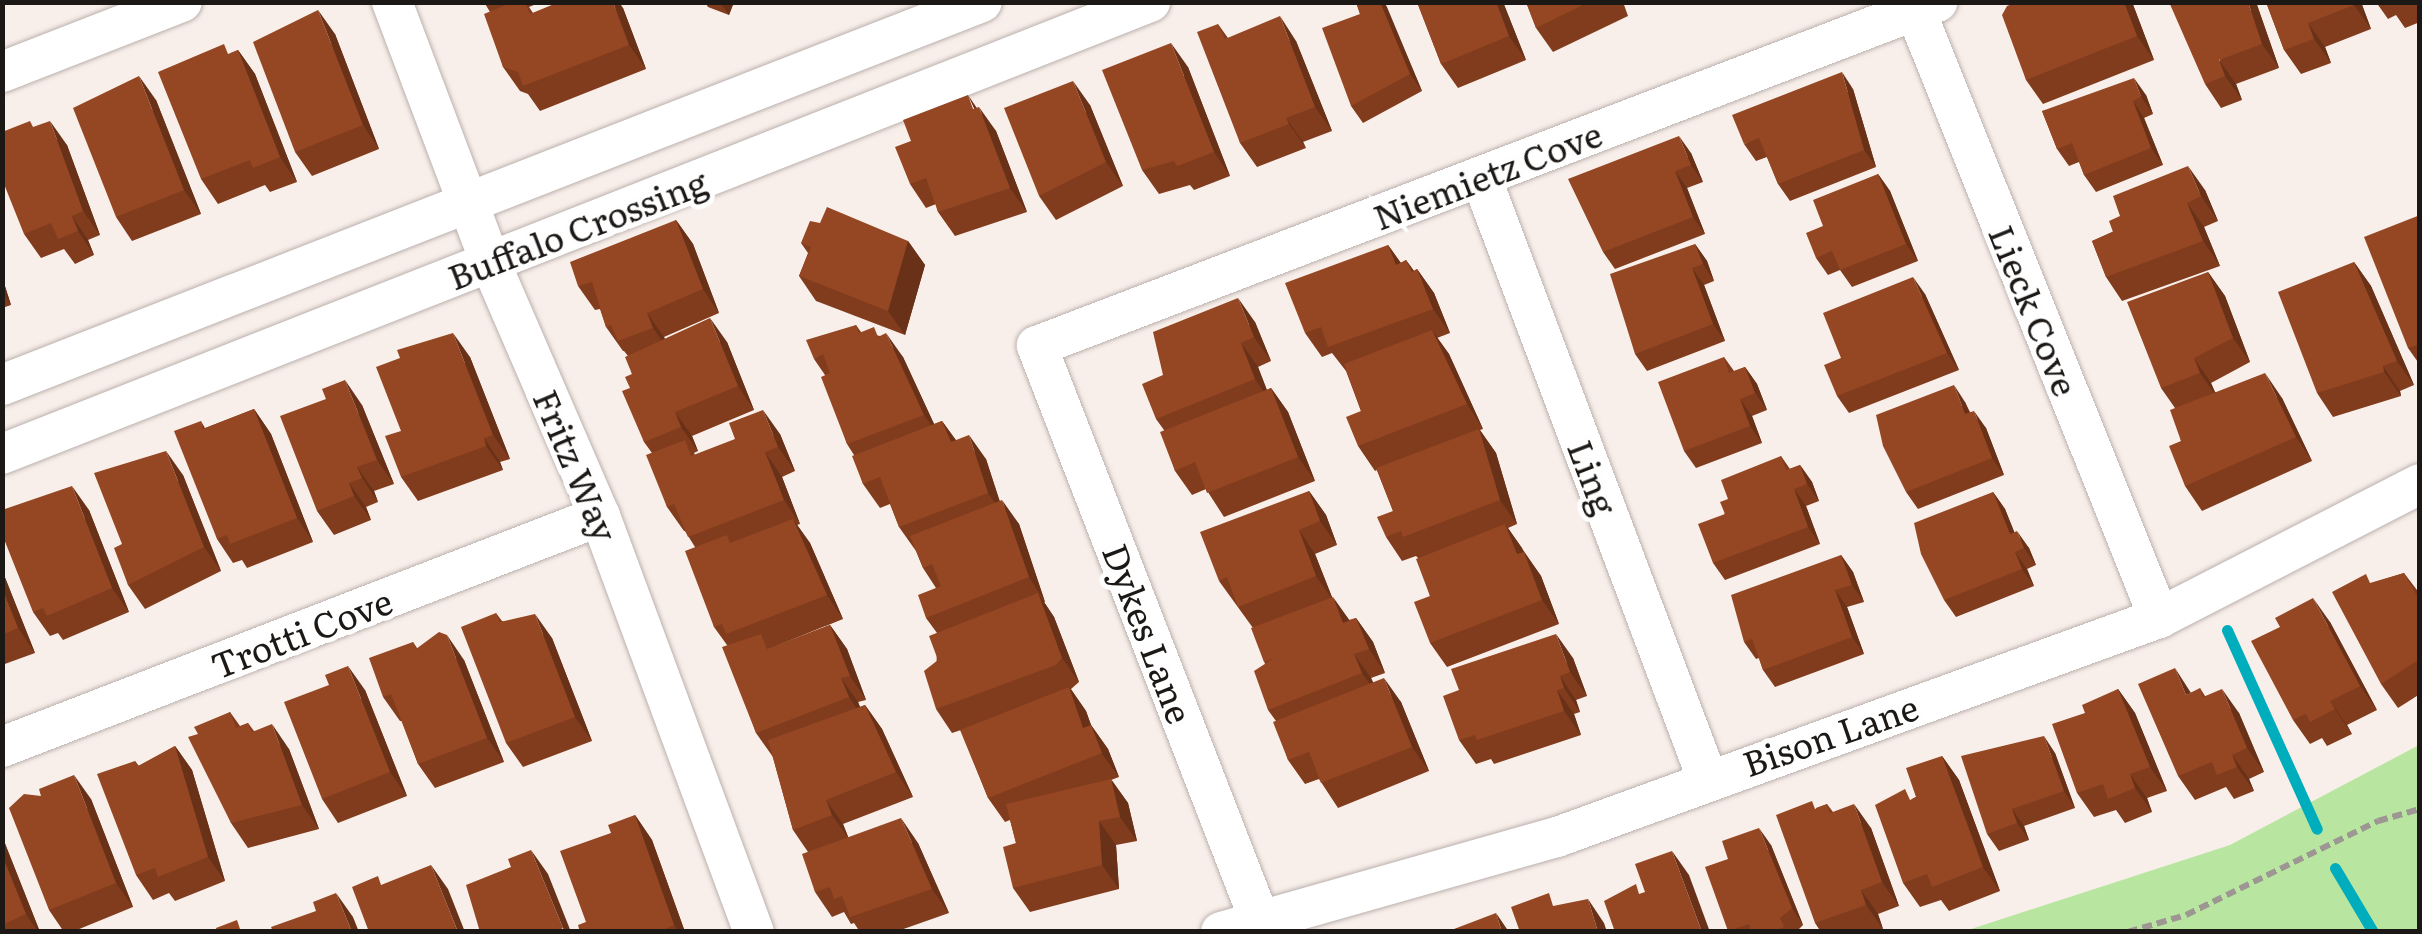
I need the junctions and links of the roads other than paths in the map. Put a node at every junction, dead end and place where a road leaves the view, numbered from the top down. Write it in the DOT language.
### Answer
graph roads {
  1 [pos="182,2"];
  2 [pos="392,2"];
  3 [pos="982,2"];
  4 [pos="1150,2"];
  5 [pos="1922,5"];
  6 [pos="2,72"];
  7 [pos="1480,177"];
  8 [pos="466,204"];
  9 [pos="490,262"];
  10 [pos="1038,346"];
  11 [pos="2,385"];
  12 [pos="2,454"];
  13 [pos="2420,484"];
  14 [pos="600,516"];
  15 [pos="2158,618"];
  16 [pos="2,747"];
  17 [pos="1707,778"];
  18 [pos="1260,921"];
  19 [pos="754,932"];
  20 [pos="1221,932"];
  1 -- 6 [label="street"];
  2 -- 8 [label="street, Fritz Way"];
  3 -- 8 [label="street, Buffalo Crossing"];
  4 -- 9 [label="street, Buffalo Crossing"];
  5 -- 7 [label="street, Niemietz Cove"];
  5 -- 15 [label="street, Lieck Cove"];
  7 -- 10 [label="street, Niemietz Cove"];
  7 -- 17 [label="street, Ling"];
  8 -- 9 [label="street, Fritz Way"];
  8 -- 11 [label="street, Buffalo Crossing"];
  9 -- 12 [label="street, Buffalo Crossing"];
  9 -- 14 [label="street, Fritz Way"];
  10 -- 18 [label="street, Dykes Lane"];
  13 -- 15 [label="street, Bison Lane"];
  14 -- 16 [label="street, Trotti Cove"];
  14 -- 19 [label="street, Fritz Way"];
  15 -- 17 [label="street, Bison Lane"];
  17 -- 18 [label="street, Bison Lane"];
  18 -- 20 [label="street, Bison Lane"];
}
